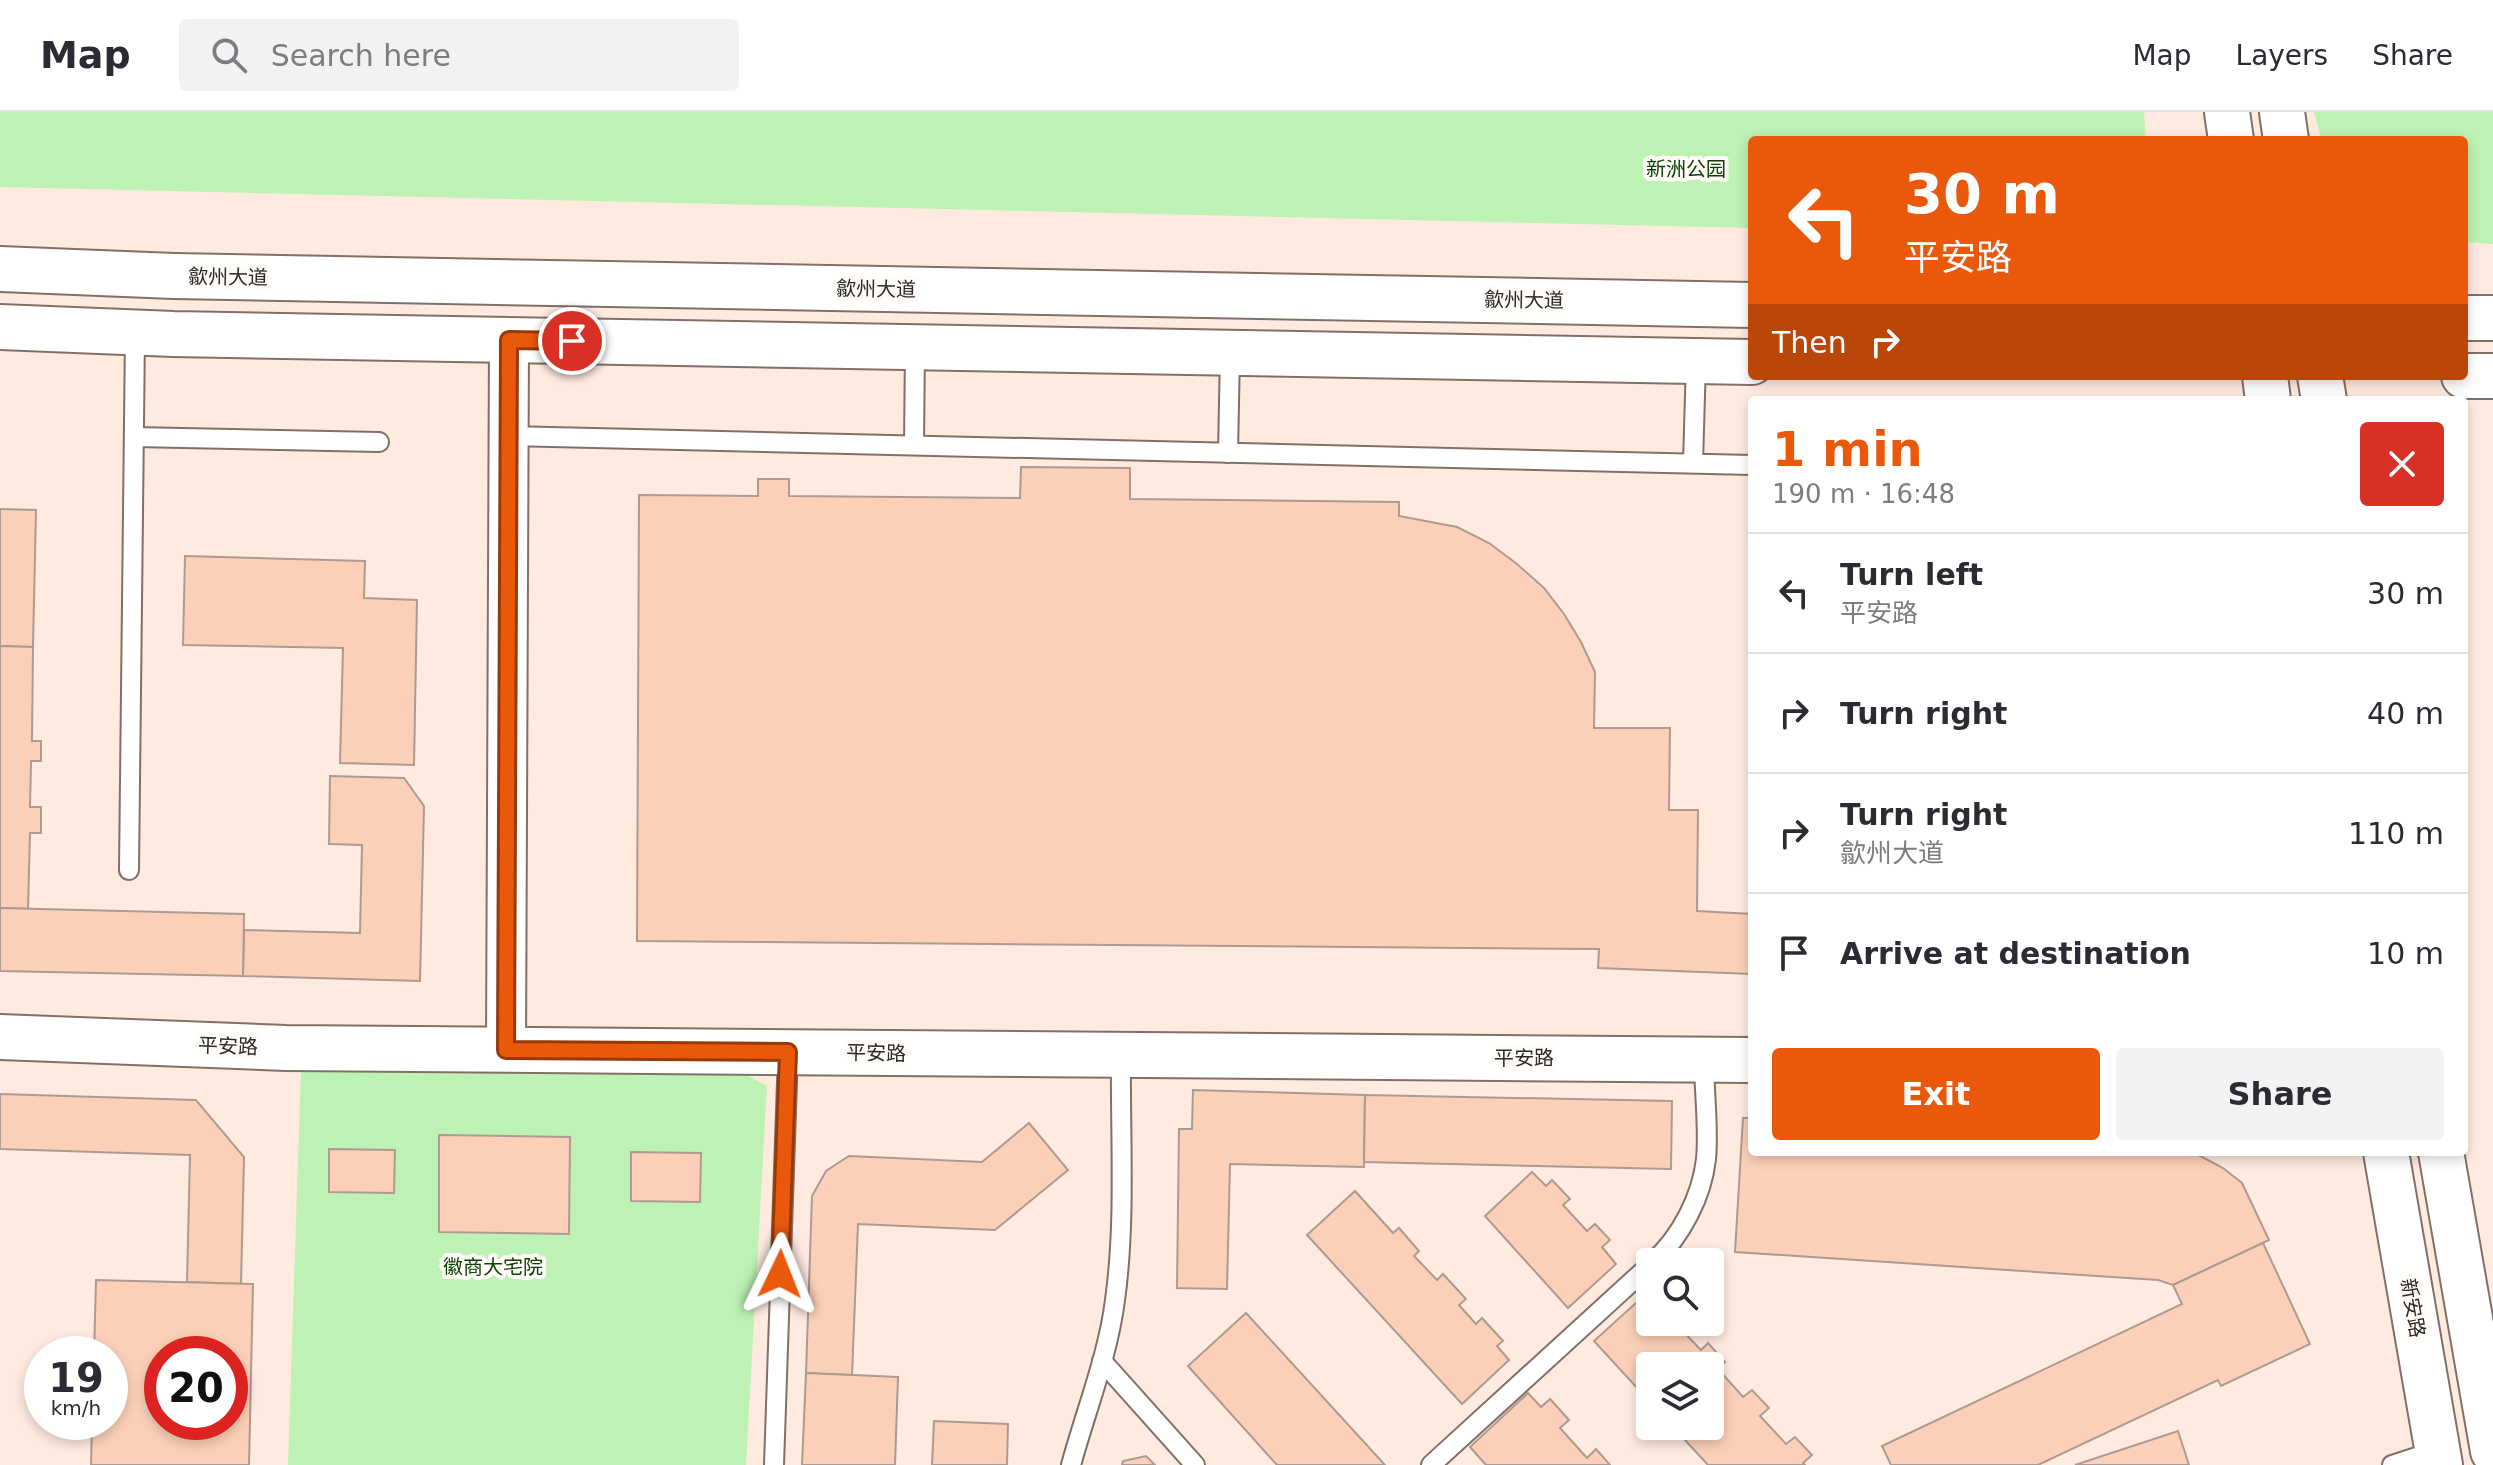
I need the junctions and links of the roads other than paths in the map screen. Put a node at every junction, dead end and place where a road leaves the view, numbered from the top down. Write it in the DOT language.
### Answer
graph roads {
  1 [pos="2227,112"];
  2 [pos="2282,112"];
  3 [pos="2230,136"];
  4 [pos="2285,136"];
  5 [pos="0,269"];
  6 [pos="1748,305"];
  7 [pos="2468,318"];
  8 [pos="2493,318"];
  9 [pos="0,327"];
  10 [pos="135,333"];
  11 [pos="509,340"];
  12 [pos="915,347"];
  13 [pos="1230,353"];
  14 [pos="1696,361"];
  15 [pos="1748,362"];
  16 [pos="2468,376"];
  17 [pos="2493,376"];
  18 [pos="508,436"];
  19 [pos="134,437"];
  20 [pos="379,442"];
  21 [pos="914,445"];
  22 [pos="1228,453"];
  23 [pos="1693,463"];
  24 [pos="1748,465"];
  25 [pos="129,870"];
  26 [pos="0,1037"];
  27 [pos="506,1050"];
  28 [pos="788,1052"];
  29 [pos="1121,1055"];
  30 [pos="1704,1060"];
  31 [pos="1748,1060"];
  32 [pos="2387,1156"];
  33 [pos="2442,1156"];
  34 [pos="1668,1248"];
  35 [pos="1636,1279"];
  36 [pos="1102,1361"];
  37 [pos="2492,1439"];
  38 [pos="2439,1458"];
  39 [pos="774,1465"];
  40 [pos="1071,1465"];
  41 [pos="1195,1465"];
  42 [pos="1431,1465"];
  43 [pos="2392,1465"];
  1 -- 3 [label="main road"];
  2 -- 4 [label="main road"];
  5 -- 6 [label="main road, 歙州大道"];
  7 -- 8 [label="main road"];
  9 -- 10 [label="main road"];
  10 -- 11 [label="main road"];
  10 -- 19 [label="lane"];
  11 -- 12 [label="main road"];
  11 -- 18 [label="street"];
  12 -- 13 [label="main road"];
  12 -- 21 [label="lane"];
  13 -- 14 [label="main road"];
  13 -- 22 [label="lane"];
  14 -- 15 [label="main road"];
  14 -- 23 [label="lane"];
  16 -- 17 [label="main road"];
  18 -- 21 [label="lane"];
  18 -- 27 [label="street"];
  19 -- 20 [label="lane"];
  19 -- 25 [label="lane"];
  21 -- 22 [label="lane"];
  22 -- 23 [label="lane"];
  23 -- 24 [label="lane"];
  26 -- 27 [label="main road, 平安路"];
  27 -- 28 [label="main road, 平安路"];
  28 -- 29 [label="main road, 平安路"];
  28 -- 39 [label="lane"];
  29 -- 30 [label="main road, 平安路"];
  29 -- 36 [label="lane"];
  30 -- 31 [label="main road, 平安路"];
  30 -- 34 [label="lane"];
  32 -- 38 [label="main road, 新安路"];
  33 -- 37 [label="main road"];
  35 -- 42 [label="lane"];
  36 -- 40 [label="lane"];
  36 -- 41 [label="lane"];
  38 -- 43 [label="lane"];
}
